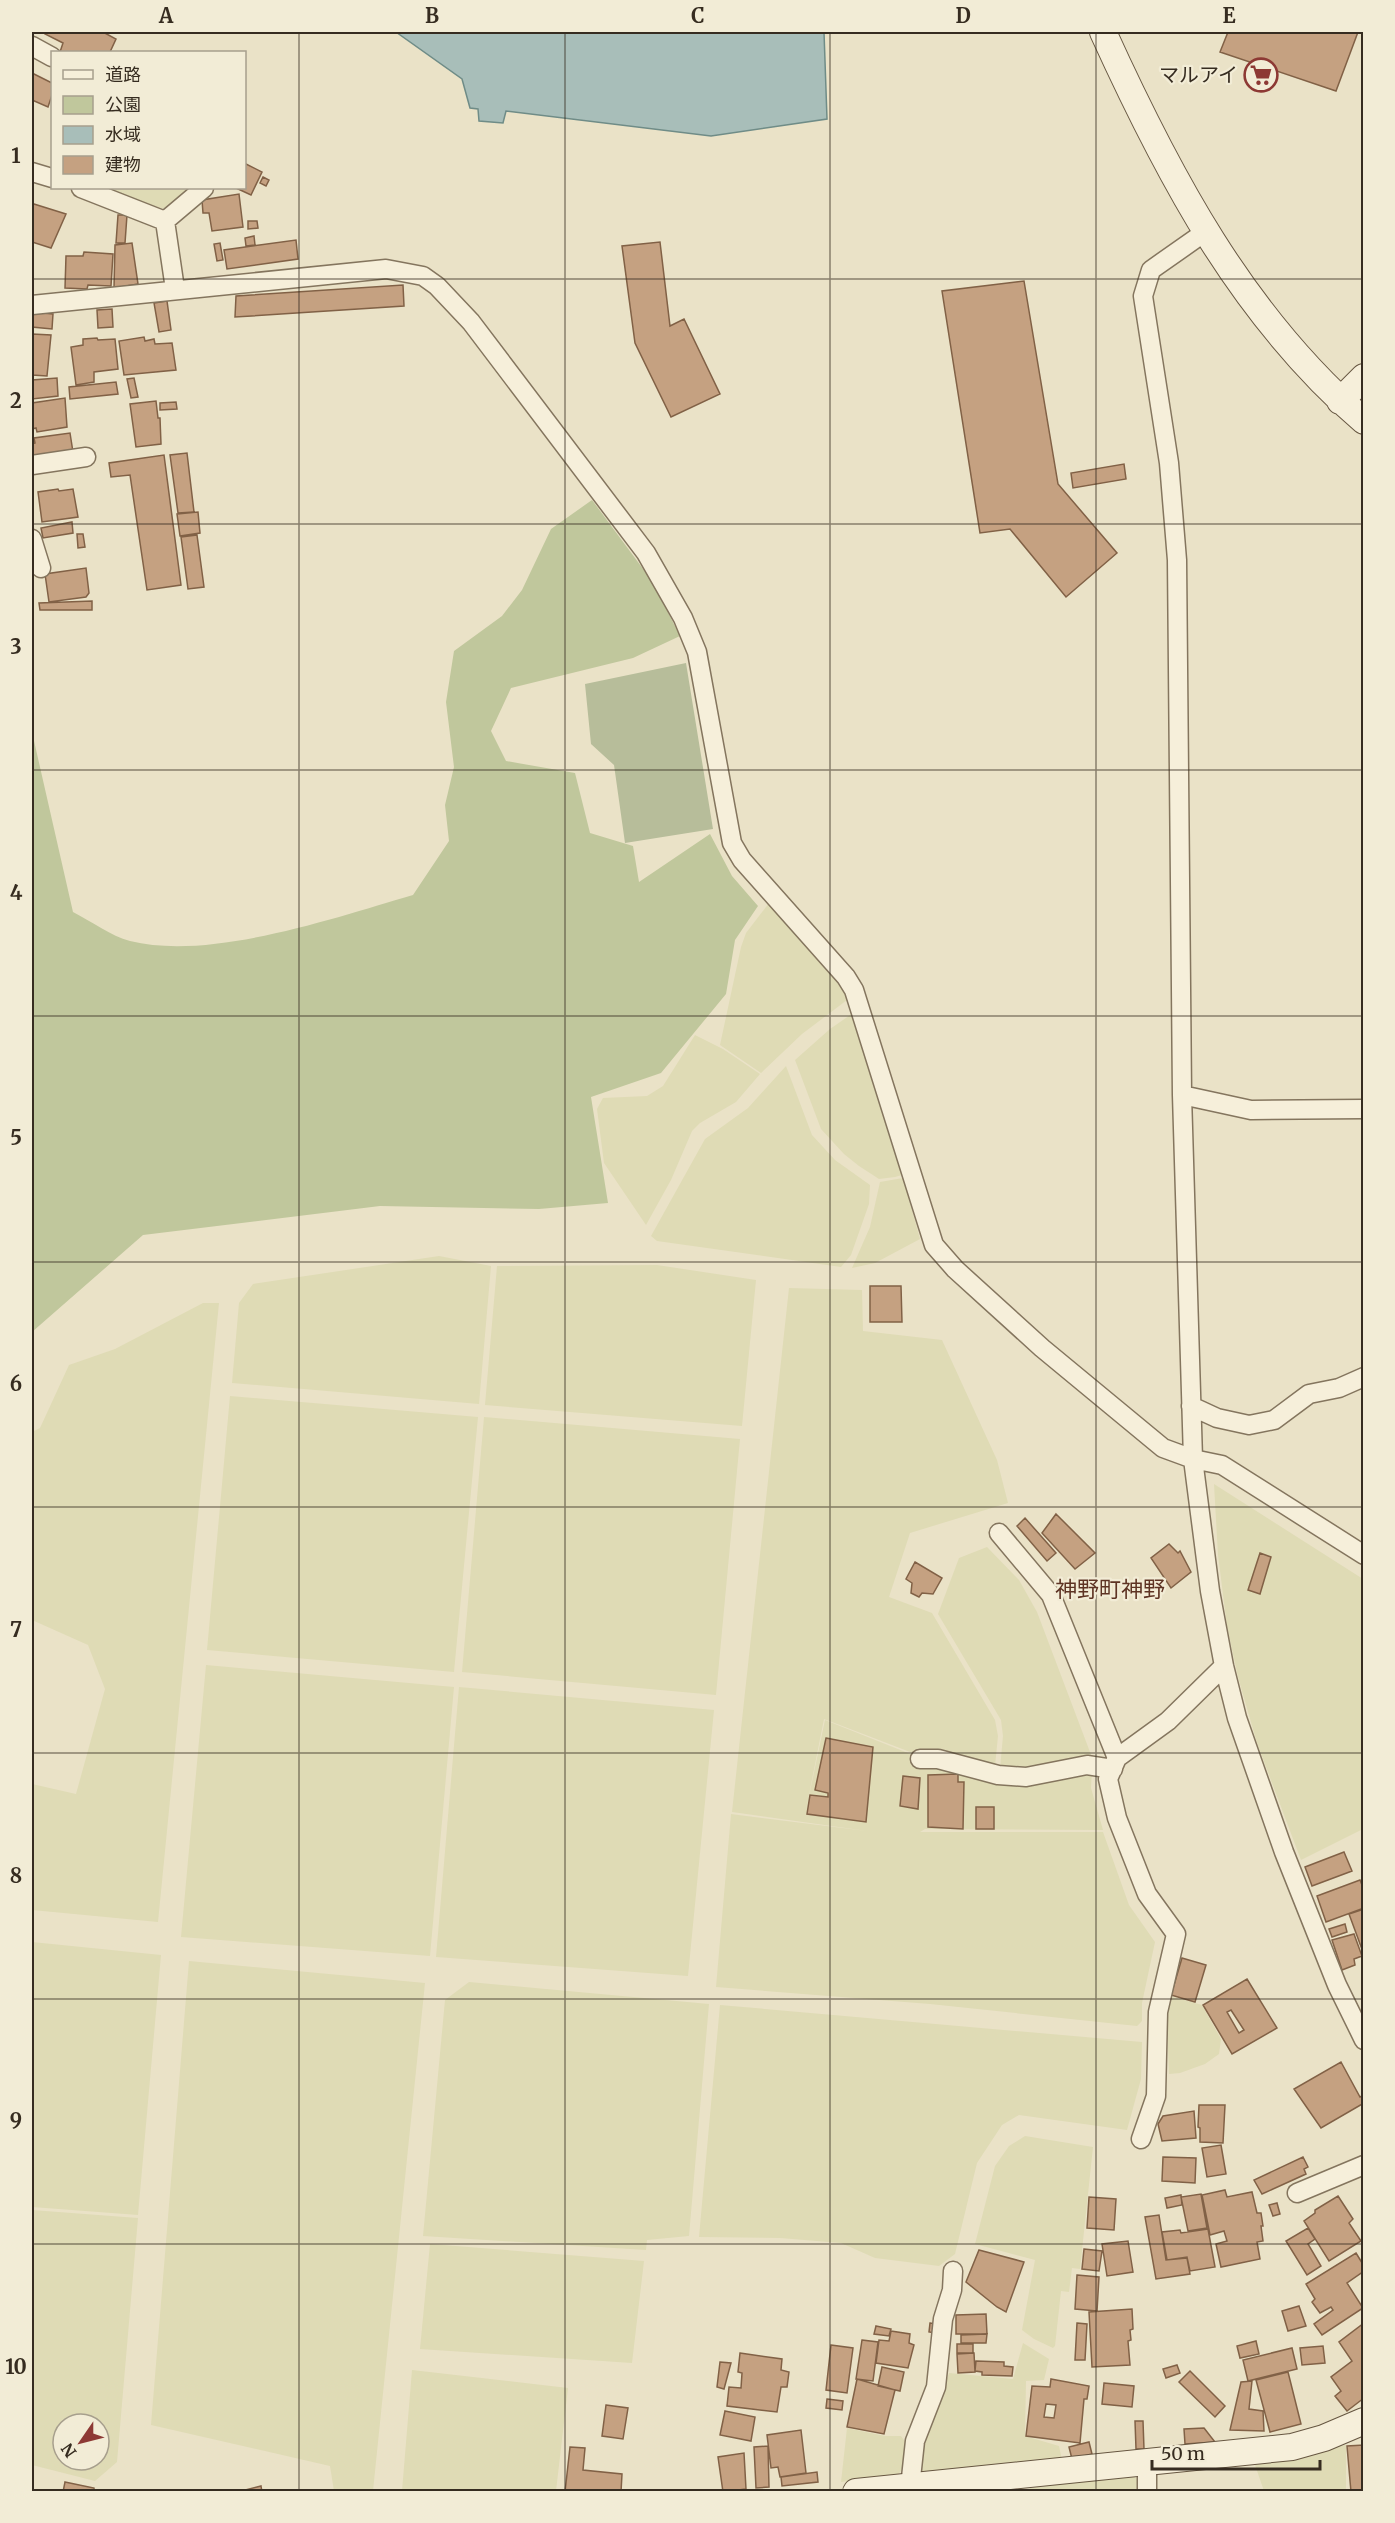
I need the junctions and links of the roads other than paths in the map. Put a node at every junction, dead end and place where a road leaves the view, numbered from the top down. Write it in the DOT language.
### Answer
graph roads {
  1 [pos="1103,32"];
  2 [pos="32,46"];
  3 [pos="51,56"];
  4 [pos="32,172"];
  5 [pos="51,178"];
  6 [pos="84,189"];
  7 [pos="203,189"];
  8 [pos="165,221"];
  9 [pos="1205,232"];
  10 [pos="175,289"];
  11 [pos="32,305"];
  12 [pos="1364,377"];
  13 [pos="1340,401"];
  14 [pos="1364,421"];
  15 [pos="86,457"];
  16 [pos="32,465"];
  17 [pos="32,538"];
  18 [pos="41,568"];
  19 [pos="1182,1095"];
  20 [pos="1364,1109"];
  21 [pos="1364,1377"];
  22 [pos="1191,1406"];
  23 [pos="1193,1459"];
  24 [pos="999,1533"];
  25 [pos="1364,1555"];
  26 [pos="1224,1666"];
  27 [pos="920,1759"];
  28 [pos="1115,1763"];
  29 [pos="1360,2021"];
  30 [pos="1364,2040"];
  31 [pos="1141,2139"];
  32 [pos="1364,2165"];
  33 [pos="1297,2193"];
  34 [pos="953,2271"];
  35 [pos="1364,2421"];
  36 [pos="1147,2460"];
  37 [pos="910,2487"];
  38 [pos="856,2492"];
  39 [pos="1147,2492"];
  1 -- 9 [label="main road"];
  2 -- 3 [label="street"];
  4 -- 5 [label="street"];
  6 -- 8 [label="street"];
  7 -- 8 [label="street"];
  8 -- 10 [label="street"];
  9 -- 13 [label="main road"];
  9 -- 19 [label="street"];
  10 -- 11 [label="street"];
  10 -- 23 [label="street"];
  12 -- 13 [label="main road"];
  13 -- 14 [label="main road"];
  15 -- 16 [label="street"];
  17 -- 18 [label="street"];
  19 -- 20 [label="street"];
  19 -- 22 [label="street"];
  21 -- 22 [label="street"];
  22 -- 23 [label="street"];
  23 -- 25 [label="street"];
  23 -- 26 [label="street"];
  24 -- 28 [label="street"];
  26 -- 28 [label="street"];
  26 -- 29 [label="street"];
  27 -- 28 [label="street"];
  28 -- 31 [label="street"];
  29 -- 30 [label="street"];
  32 -- 33 [label="street"];
  34 -- 37 [label="street"];
  35 -- 36 [label="main road"];
  36 -- 37 [label="main road"];
  36 -- 39 [label="street"];
  37 -- 38 [label="main road"];
}
